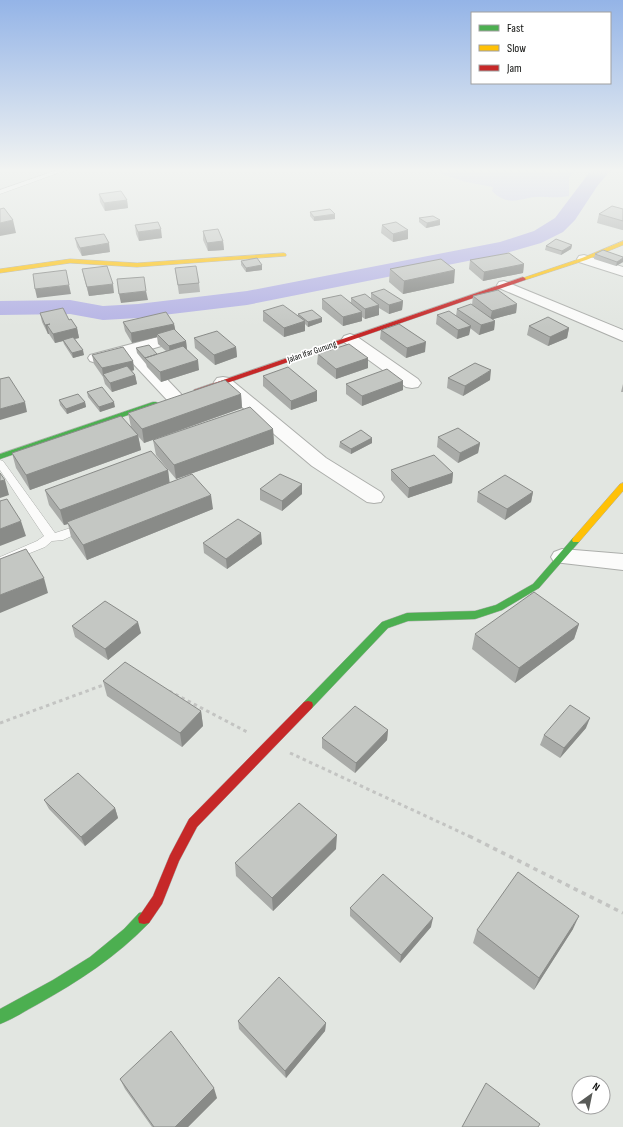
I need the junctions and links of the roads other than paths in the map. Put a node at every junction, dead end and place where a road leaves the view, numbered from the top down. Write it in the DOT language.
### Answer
graph roads {
  1 [pos="623,243"];
  2 [pos="284,255"];
  3 [pos="584,259"];
  4 [pos="0,271"];
  5 [pos="623,272"];
  6 [pos="504,285"];
  7 [pos="623,336"];
  8 [pos="350,339"];
  9 [pos="162,341"];
  10 [pos="130,350"];
  11 [pos="94,359"];
  12 [pos="223,382"];
  13 [pos="412,383"];
  14 [pos="182,396"];
  15 [pos="0,457"];
  16 [pos="0,463"];
  17 [pos="623,486"];
  18 [pos="374,497"];
  19 [pos="94,523"];
  20 [pos="50,537"];
  21 [pos="562,557"];
  22 [pos="0,561"];
  23 [pos="623,562"];
  24 [pos="0,1017"];
  1 -- 3 [label="street, Jalan Ifar Gunung"];
  2 -- 4 [label="street"];
  3 -- 5 [label="street"];
  3 -- 6 [label="street, Jalan Ifar Gunung"];
  6 -- 7 [label="street"];
  6 -- 8 [label="street, Jalan Ifar Gunung"];
  8 -- 12 [label="street, Jalan Ifar Gunung"];
  8 -- 13 [label="street"];
  9 -- 10 [label="street"];
  10 -- 11 [label="street"];
  10 -- 14 [label="street"];
  12 -- 14 [label="street, Jalan Ifar Gunung"];
  12 -- 18 [label="street"];
  14 -- 15 [label="street, Jalan Ifar Gunung"];
  16 -- 20 [label="lane"];
  17 -- 21 [label="street"];
  19 -- 20 [label="lane"];
  20 -- 22 [label="lane"];
  21 -- 23 [label="street"];
  21 -- 24 [label="street"];
}
